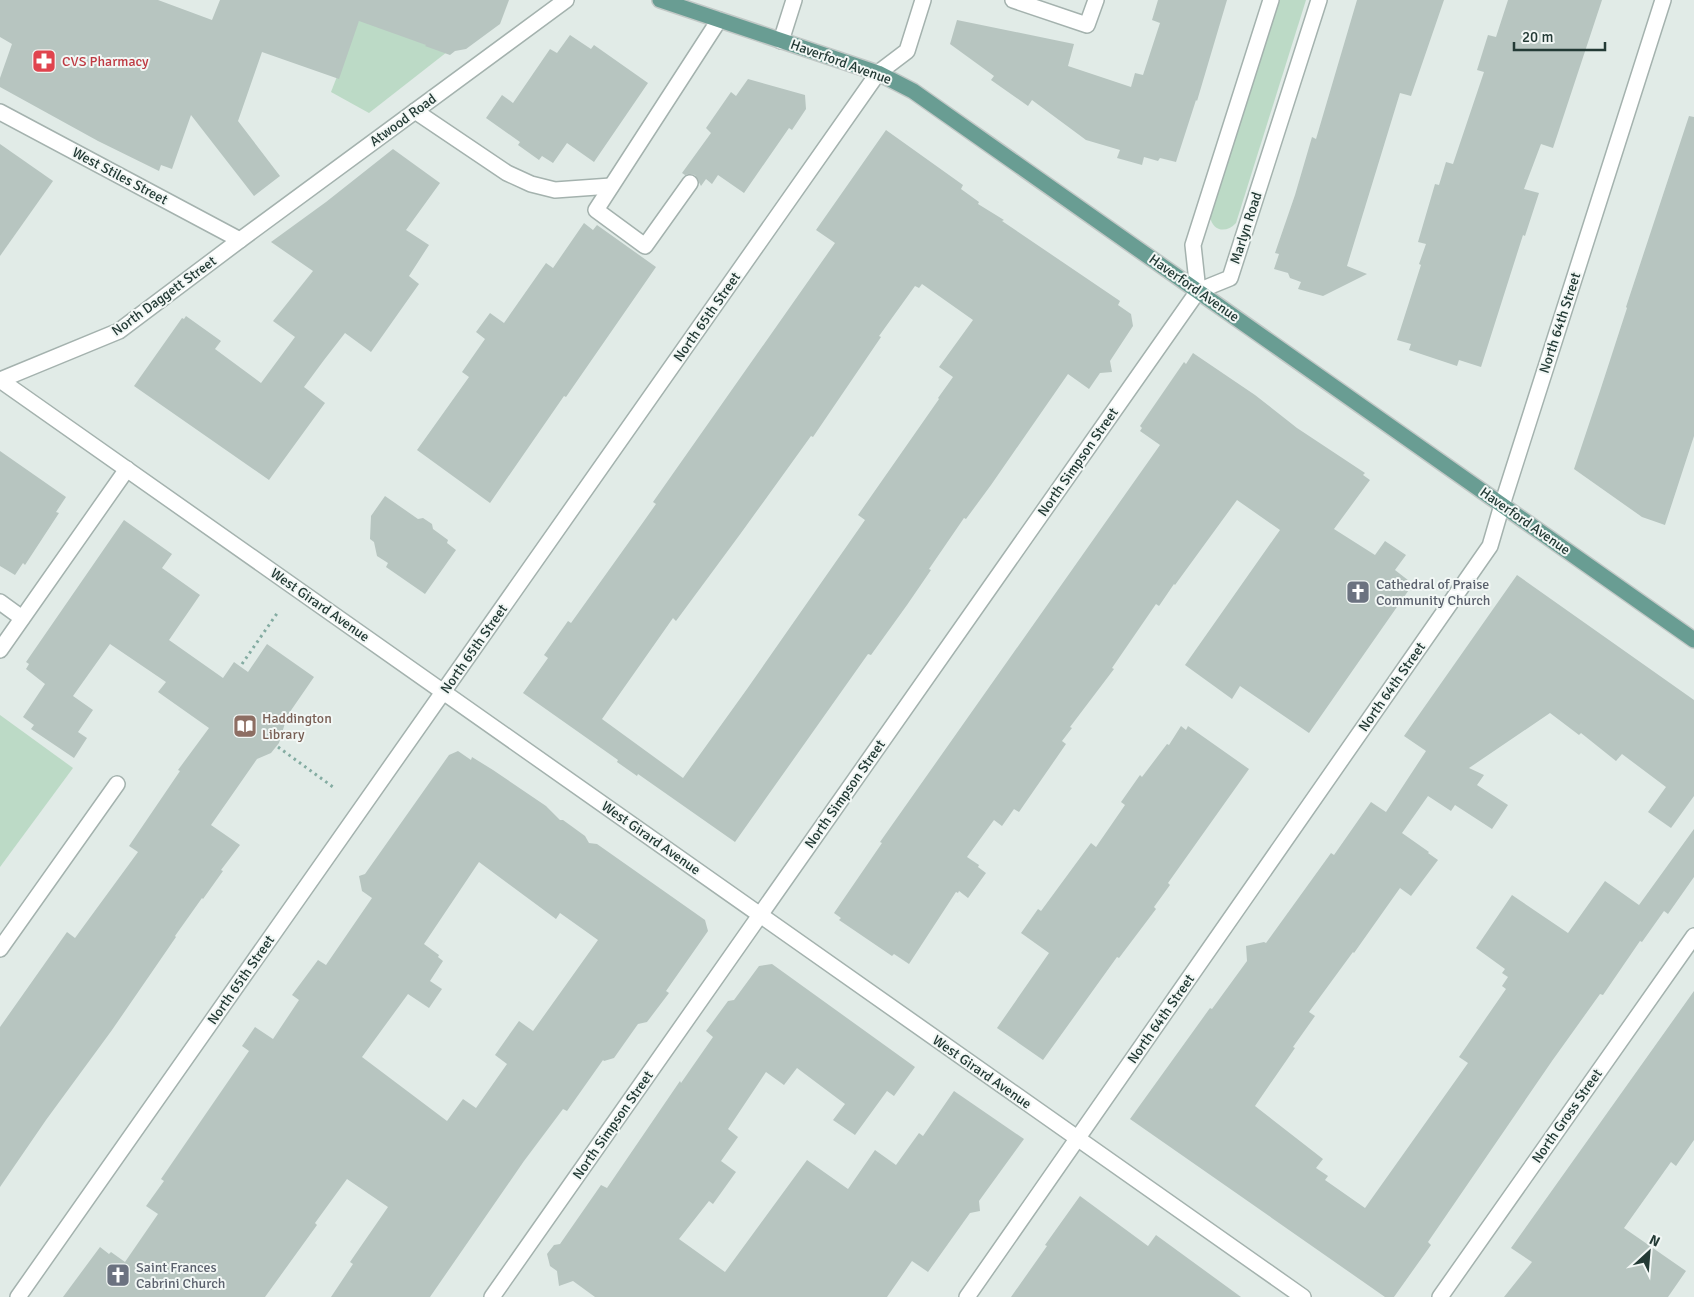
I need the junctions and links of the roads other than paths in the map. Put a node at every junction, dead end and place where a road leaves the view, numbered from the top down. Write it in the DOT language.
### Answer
graph roads {
  1 [pos="566,0"];
  2 [pos="660,0"];
  3 [pos="794,0"];
  4 [pos="923,0"];
  5 [pos="1013,0"];
  6 [pos="1096,0"];
  7 [pos="1271,0"];
  8 [pos="1319,0"];
  9 [pos="1663,0"];
  10 [pos="690,5"];
  11 [pos="719,20"];
  12 [pos="781,41"];
  13 [pos="878,73"];
  14 [pos="415,111"];
  15 [pos="0,112"];
  16 [pos="690,183"];
  17 [pos="611,186"];
  18 [pos="240,240"];
  19 [pos="1198,290"];
  20 [pos="0,380"];
  21 [pos="127,469"];
  22 [pos="1502,505"];
  23 [pos="0,602"];
  24 [pos="22,618"];
  25 [pos="1694,640"];
  26 [pos="0,650"];
  27 [pos="444,692"];
  28 [pos="117,784"];
  29 [pos="760,916"];
  30 [pos="1694,936"];
  31 [pos="0,949"];
  32 [pos="1078,1139"];
  33 [pos="18,1297"];
  34 [pos="492,1297"];
  35 [pos="966,1297"];
  36 [pos="1302,1297"];
  37 [pos="1440,1297"];
  1 -- 14 [label="street, Atwood Road"];
  2 -- 10 [label="main road, Haverford Avenue"];
  3 -- 12 [label="street"];
  4 -- 13 [label="street, North 65th Street"];
  5 -- 6 [label="street"];
  7 -- 19 [label="street"];
  8 -- 19 [label="street, Marlyn Road"];
  9 -- 22 [label="street, North 64th Street"];
  10 -- 11 [label="main road, Haverford Avenue"];
  11 -- 12 [label="main road, Haverford Avenue"];
  11 -- 17 [label="street"];
  12 -- 13 [label="main road, Haverford Avenue"];
  13 -- 19 [label="main road, Haverford Avenue"];
  13 -- 27 [label="street, North 65th Street"];
  14 -- 17 [label="street"];
  14 -- 18 [label="street, Atwood Road"];
  15 -- 18 [label="street, West Stiles Street"];
  16 -- 17 [label="street"];
  18 -- 20 [label="street, North Daggett Street"];
  19 -- 22 [label="main road, Haverford Avenue"];
  19 -- 29 [label="street, North Simpson Street"];
  20 -- 21 [label="street, West Girard Avenue"];
  21 -- 24 [label="street"];
  21 -- 27 [label="street, West Girard Avenue"];
  22 -- 25 [label="main road, Haverford Avenue"];
  22 -- 32 [label="street, North 64th Street"];
  23 -- 24 [label="street"];
  24 -- 26 [label="street"];
  27 -- 29 [label="street, West Girard Avenue"];
  27 -- 33 [label="street, North 65th Street"];
  28 -- 31 [label="street"];
  29 -- 32 [label="street, West Girard Avenue"];
  29 -- 34 [label="street, North Simpson Street"];
  30 -- 37 [label="street, North Gross Street"];
  32 -- 35 [label="street, North 64th Street"];
  32 -- 36 [label="street, West Girard Avenue"];
}
